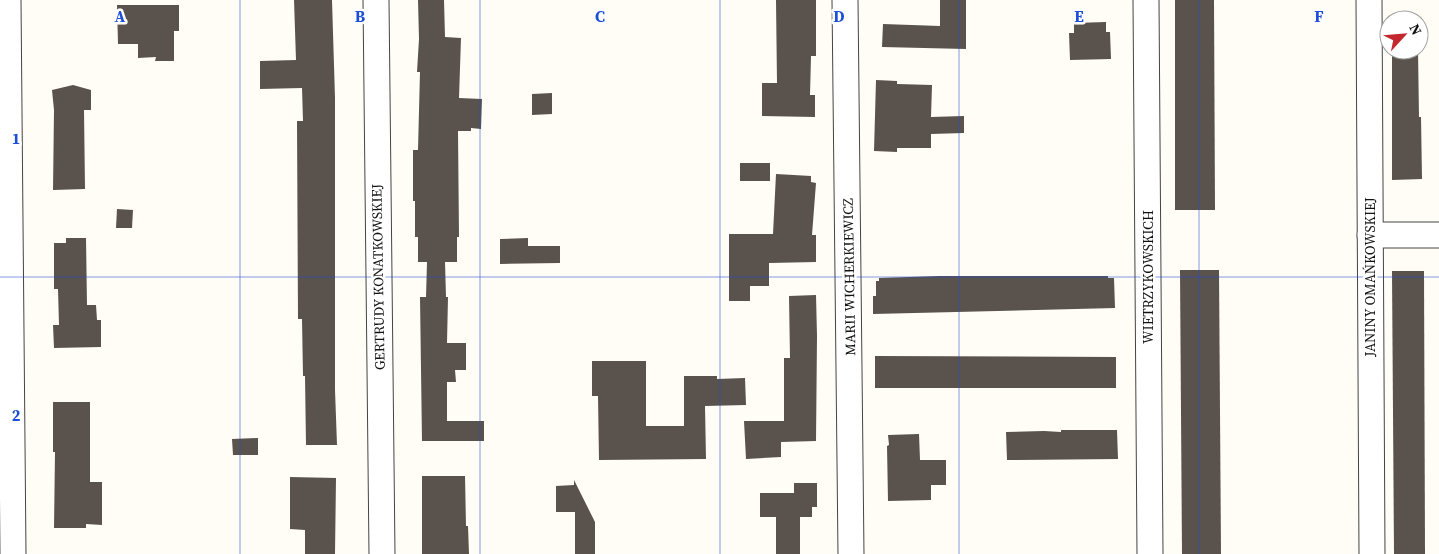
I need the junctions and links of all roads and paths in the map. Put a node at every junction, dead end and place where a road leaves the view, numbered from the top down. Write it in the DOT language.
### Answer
graph roads {
  1 [pos="8,0"];
  2 [pos="376,0"];
  3 [pos="845,0"];
  4 [pos="1146,0"];
  5 [pos="1369,0"];
  6 [pos="1370,235"];
  7 [pos="1439,235"];
  8 [pos="13,554"];
  9 [pos="382,554"];
  10 [pos="851,554"];
  11 [pos="1150,554"];
  12 [pos="1372,554"];
  1 -- 8 [label="street"];
  2 -- 9 [label="street, GERTRUDY KONATKOWSKIEJ"];
  3 -- 10 [label="street, MARII WICHERKIEWICZ"];
  4 -- 11 [label="street, WIETRZYKOWSKICH"];
  5 -- 6 [label="street, JANINY OMAŃKOWSKIEJ"];
  6 -- 7 [label="street"];
  6 -- 12 [label="street, JANINY OMAŃKOWSKIEJ"];
}
